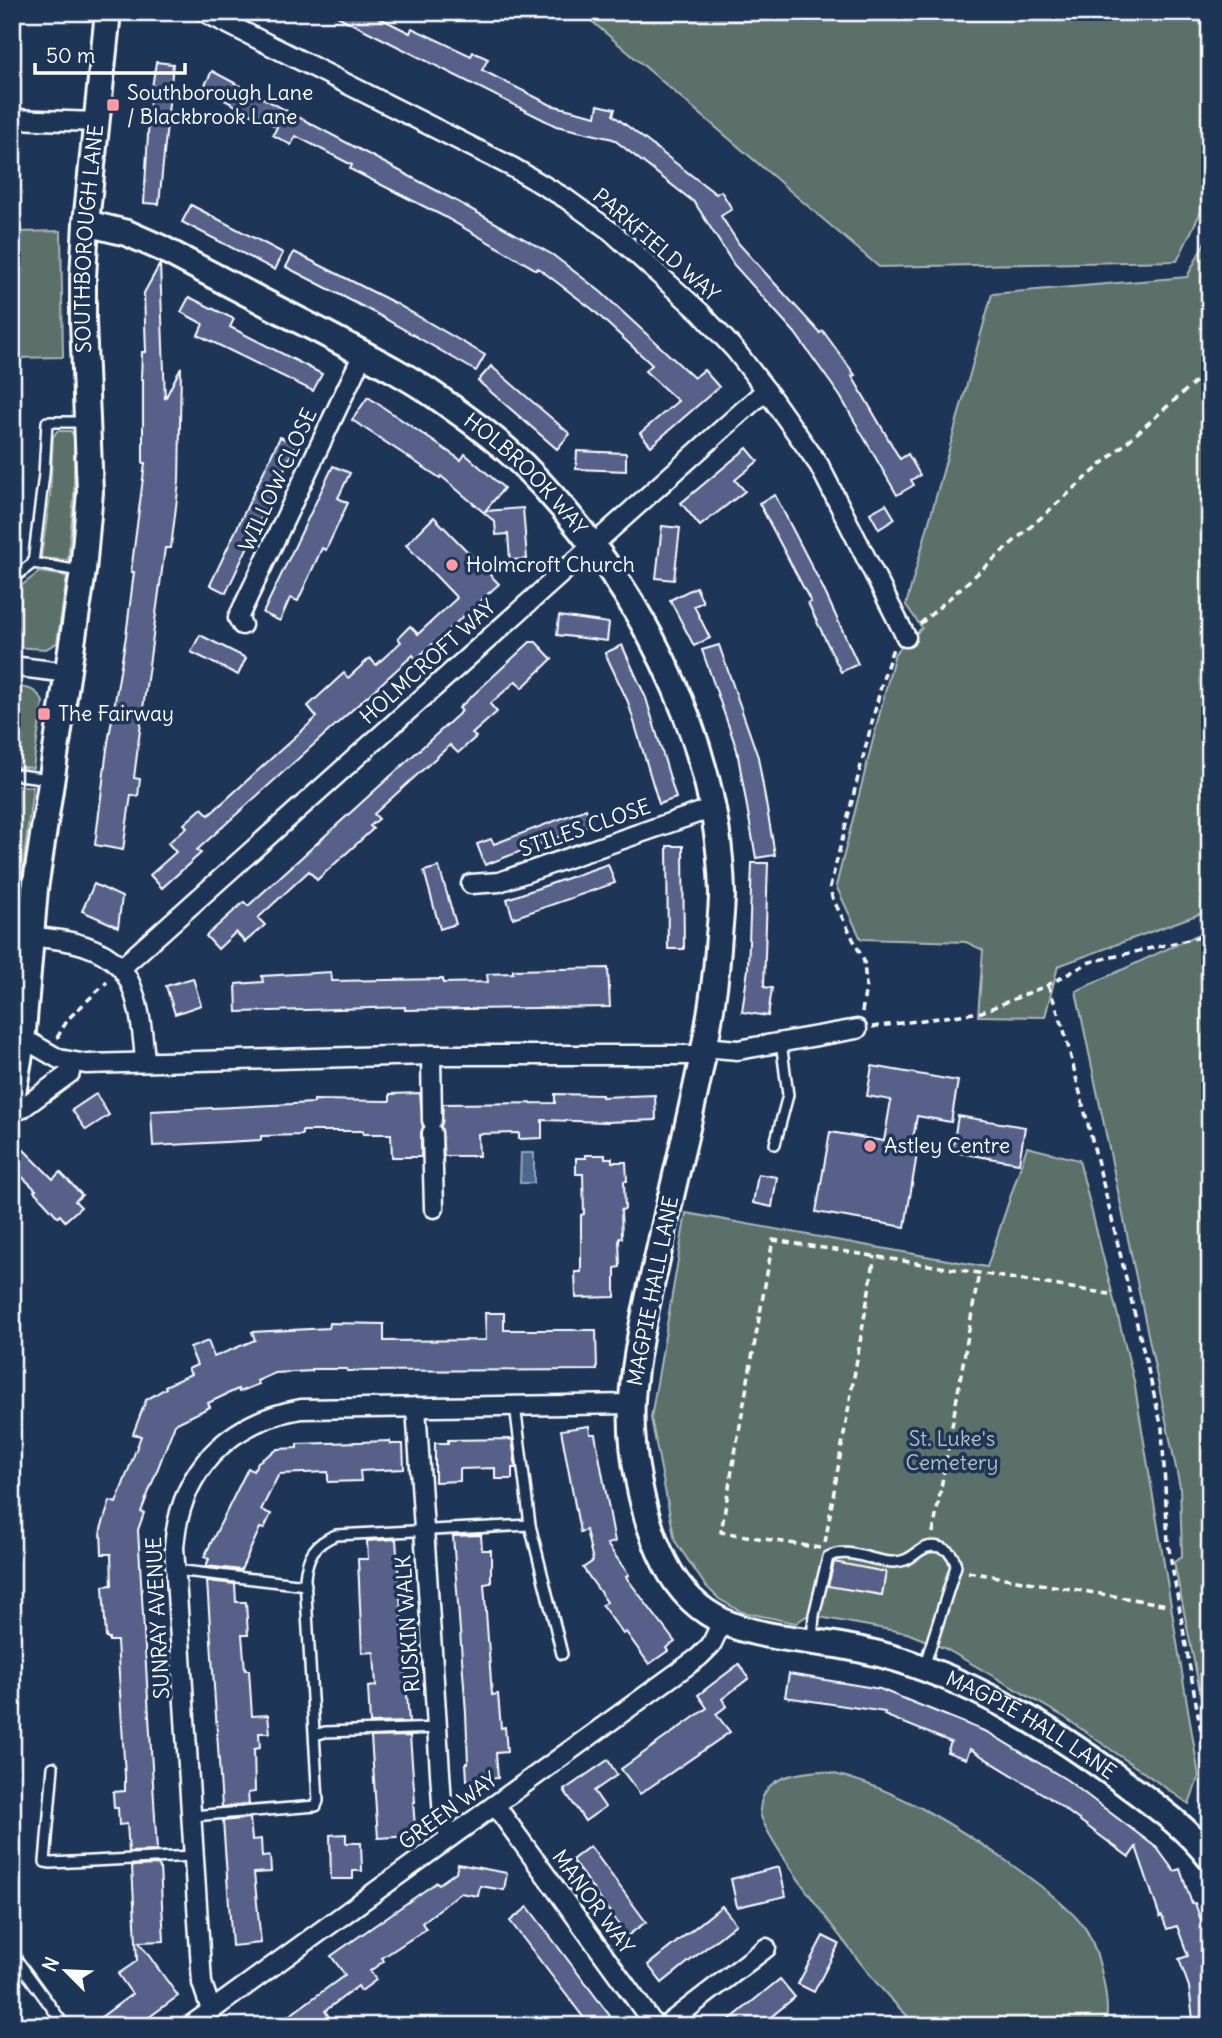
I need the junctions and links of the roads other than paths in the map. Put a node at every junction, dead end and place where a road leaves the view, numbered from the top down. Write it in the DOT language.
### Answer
graph roads {
  1 [pos="108,12"];
  2 [pos="204,12"];
  3 [pos="12,119"];
  4 [pos="96,122"];
  5 [pos="86,222"];
  6 [pos="363,354"];
  7 [pos="766,390"];
  8 [pos="88,422"];
  9 [pos="592,545"];
  10 [pos="33,563"];
  11 [pos="83,571"];
  12 [pos="12,579"];
  13 [pos="242,625"];
  14 [pos="906,636"];
  15 [pos="12,666"];
  16 [pos="68,673"];
  17 [pos="12,774"];
  18 [pos="51,780"];
  19 [pos="713,811"];
  20 [pos="471,884"];
  21 [pos="22,909"];
  22 [pos="29,937"];
  23 [pos="121,968"];
  24 [pos="858,1029"];
  25 [pos="781,1041"];
  26 [pos="705,1049"];
  27 [pos="431,1055"];
  28 [pos="18,1056"];
  29 [pos="145,1061"];
  30 [pos="71,1063"];
  31 [pos="12,1099"];
  32 [pos="12,1108"];
  33 [pos="775,1144"];
  34 [pos="434,1208"];
  35 [pos="632,1404"];
  36 [pos="515,1405"];
  37 [pos="416,1407"];
  38 [pos="530,1525"];
  39 [pos="424,1531"];
  40 [pos="175,1570"];
  41 [pos="306,1585"];
  42 [pos="722,1622"];
  43 [pos="812,1642"];
  44 [pos="562,1654"];
  45 [pos="924,1668"];
  46 [pos="438,1728"];
  47 [pos="314,1735"];
  48 [pos="53,1767"];
  49 [pos="495,1805"];
  50 [pos="191,1816"];
  51 [pos="450,1837"];
  52 [pos="1204,1850"];
  53 [pos="194,1856"];
  54 [pos="766,1948"];
  55 [pos="12,1953"];
  56 [pos="211,2010"];
  57 [pos="65,2026"];
  58 [pos="190,2026"];
  59 [pos="655,2026"];
  60 [pos="665,2026"];
  1 -- 4 [label="street, SOUTHBOROUGH LANE"];
  2 -- 7 [label="street, PARKFIELD WAY"];
  3 -- 4 [label="street"];
  4 -- 5 [label="street, SOUTHBOROUGH LANE"];
  5 -- 6 [label="street, HOLBROOK WAY"];
  5 -- 8 [label="street, SOUTHBOROUGH LANE"];
  6 -- 9 [label="street, HOLBROOK WAY"];
  6 -- 13 [label="street, WILLOW CLOSE"];
  7 -- 9 [label="street, HOLMCROFT WAY"];
  7 -- 14 [label="street, PARKFIELD WAY"];
  8 -- 10 [label="lane"];
  8 -- 11 [label="street, SOUTHBOROUGH LANE"];
  9 -- 19 [label="street, HOLBROOK WAY"];
  9 -- 23 [label="street, HOLMCROFT WAY"];
  10 -- 11 [label="lane"];
  10 -- 12 [label="lane"];
  11 -- 16 [label="street, SOUTHBOROUGH LANE"];
  15 -- 16 [label="street"];
  16 -- 18 [label="street, SOUTHBOROUGH LANE"];
  17 -- 18 [label="lane"];
  18 -- 21 [label="street, SOUTHBOROUGH LANE"];
  19 -- 20 [label="street, STILES CLOSE"];
  19 -- 26 [label="street, HOLBROOK WAY"];
  21 -- 22 [label="street, SOUTHBOROUGH LANE"];
  22 -- 23 [label="street"];
  22 -- 28 [label="street, SOUTHBOROUGH LANE"];
  23 -- 29 [label="street"];
  24 -- 25 [label="street"];
  25 -- 26 [label="street"];
  25 -- 33 [label="lane"];
  26 -- 27 [label="street"];
  26 -- 35 [label="street, MAGPIE HALL LANE"];
  27 -- 29 [label="street"];
  27 -- 34 [label="street"];
  28 -- 30 [label="street"];
  28 -- 31 [label="street, SOUTHBOROUGH LANE"];
  29 -- 30 [label="street"];
  30 -- 32 [label="street"];
  35 -- 36 [label="street, SUNRAY AVENUE"];
  35 -- 42 [label="street, MAGPIE HALL LANE"];
  36 -- 37 [label="street, SUNRAY AVENUE"];
  36 -- 38 [label="lane"];
  37 -- 39 [label="street, RUSKIN WALK"];
  37 -- 40 [label="street, SUNRAY AVENUE"];
  38 -- 39 [label="lane"];
  38 -- 44 [label="lane"];
  39 -- 41 [label="lane"];
  39 -- 46 [label="street, RUSKIN WALK"];
  40 -- 41 [label="lane"];
  40 -- 50 [label="street, SUNRAY AVENUE"];
  41 -- 47 [label="lane"];
  42 -- 43 [label="street, MAGPIE HALL LANE"];
  42 -- 49 [label="street, GREEN WAY"];
  43 -- 45 [label="street, MAGPIE HALL LANE"];
  43 -- 45 [label="lane"];
  45 -- 52 [label="street, MAGPIE HALL LANE"];
  46 -- 47 [label="lane"];
  46 -- 51 [label="street, RUSKIN WALK"];
  47 -- 50 [label="lane"];
  48 -- 53 [label="lane"];
  49 -- 51 [label="street, GREEN WAY"];
  49 -- 59 [label="street, MANOR WAY"];
  50 -- 53 [label="street, SUNRAY AVENUE"];
  51 -- 56 [label="street, GREEN WAY"];
  53 -- 56 [label="street, SUNRAY AVENUE"];
  54 -- 60 [label="street"];
  55 -- 57 [label="lane"];
  56 -- 58 [label="street, GREEN WAY"];
}
